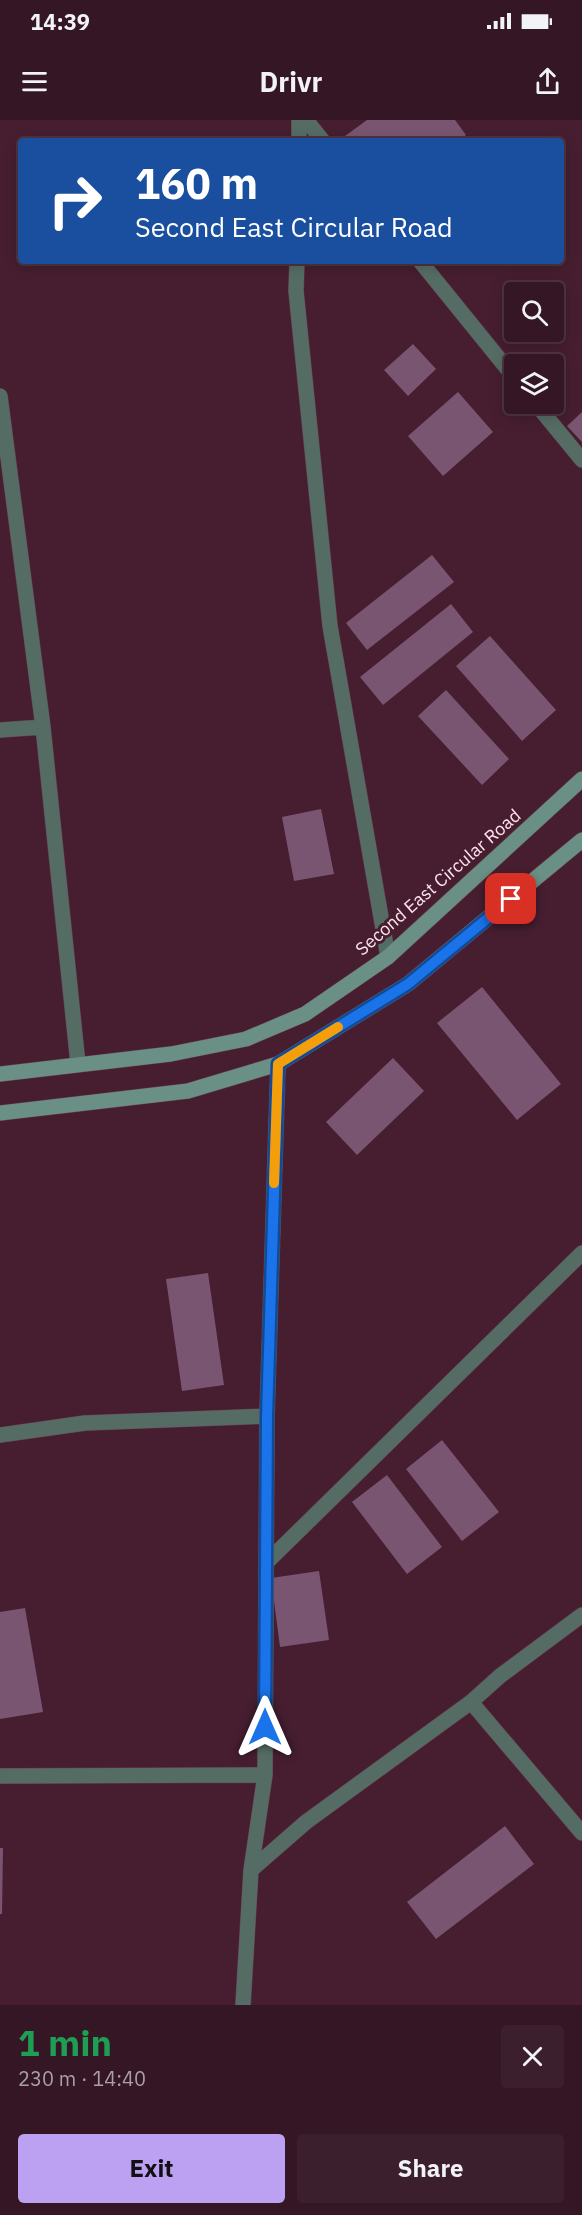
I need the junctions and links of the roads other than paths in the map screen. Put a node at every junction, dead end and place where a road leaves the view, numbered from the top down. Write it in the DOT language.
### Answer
graph roads {
  1 [pos="299,120"];
  2 [pos="306,120"];
  3 [pos="299,138"];
  4 [pos="321,138"];
  5 [pos="297,264"];
  6 [pos="422,264"];
  7 [pos="504,365"];
  8 [pos="0,396"];
  9 [pos="544,414"];
  10 [pos="4,451"];
  11 [pos="582,460"];
  12 [pos="43,727"];
  13 [pos="0,730"];
  14 [pos="582,779"];
  15 [pos="581,842"];
  16 [pos="388,957"];
  17 [pos="78,1064"];
  18 [pos="278,1064"];
  19 [pos="0,1074"];
  20 [pos="0,1113"];
  21 [pos="582,1253"];
  22 [pos="267,1416"];
  23 [pos="0,1435"];
  24 [pos="267,1562"];
  25 [pos="582,1615"];
  26 [pos="471,1702"];
  27 [pos="265,1774"];
  28 [pos="0,1776"];
  29 [pos="582,1833"];
  30 [pos="251,1870"];
  31 [pos="243,2005"];
  1 -- 3 [label="street"];
  2 -- 4 [label="street"];
  5 -- 16 [label="street"];
  6 -- 7 [label="street"];
  8 -- 10 [label="street"];
  9 -- 11 [label="street"];
  10 -- 12 [label="street"];
  12 -- 13 [label="street"];
  12 -- 17 [label="street"];
  14 -- 16 [label="main road, Second East Circular Road"];
  15 -- 18 [label="main road"];
  16 -- 17 [label="main road, Second East Circular Road"];
  17 -- 19 [label="main road, Second East Circular Road"];
  18 -- 20 [label="main road"];
  18 -- 22 [label="street"];
  21 -- 24 [label="street"];
  22 -- 23 [label="street"];
  22 -- 24 [label="street"];
  24 -- 27 [label="street"];
  25 -- 26 [label="street"];
  26 -- 29 [label="street"];
  26 -- 30 [label="street"];
  27 -- 28 [label="street"];
  27 -- 30 [label="street"];
  30 -- 31 [label="street"];
}
